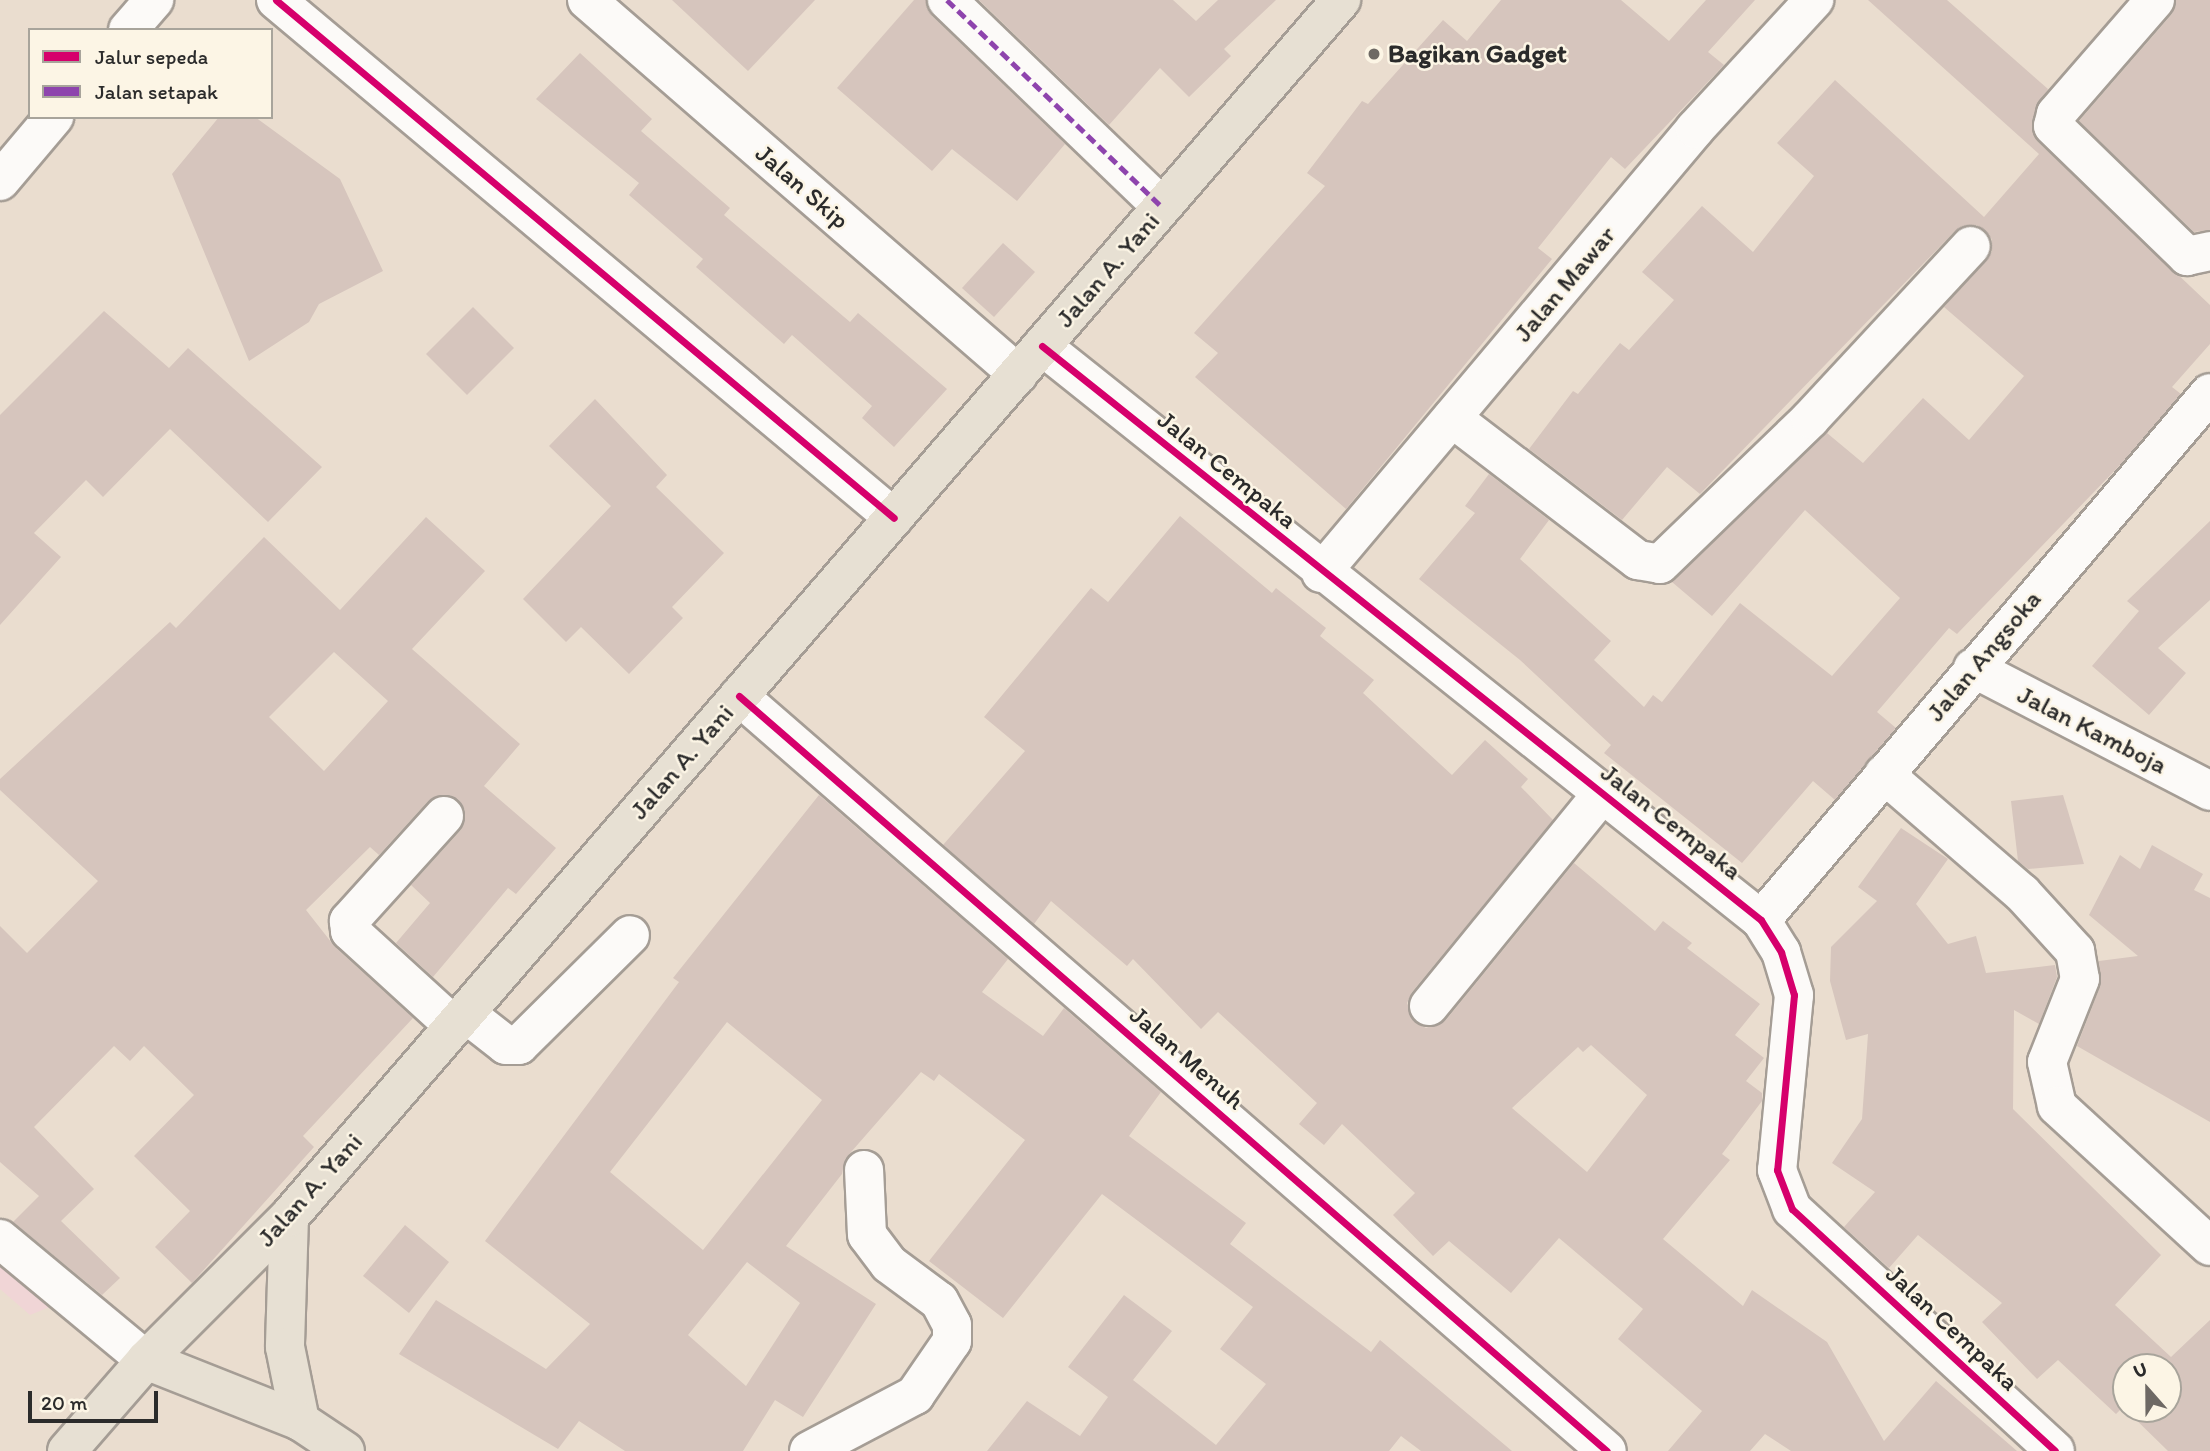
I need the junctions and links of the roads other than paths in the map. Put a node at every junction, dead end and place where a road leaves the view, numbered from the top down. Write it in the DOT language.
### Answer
graph roads {
  1 [pos="154,0"];
  2 [pos="276,0"];
  3 [pos="587,0"];
  4 [pos="947,0"];
  5 [pos="1341,0"];
  6 [pos="1814,0"];
  7 [pos="2155,0"];
  8 [pos="130,28"];
  9 [pos="52,119"];
  10 [pos="0,181"];
  11 [pos="1162,207"];
  12 [pos="1971,246"];
  13 [pos="2210,251"];
  14 [pos="1030,360"];
  15 [pos="2210,393"];
  16 [pos="1452,418"];
  17 [pos="894,518"];
  18 [pos="1321,573"];
  19 [pos="1973,668"];
  20 [pos="739,696"];
  21 [pos="1884,774"];
  22 [pos="2210,791"];
  23 [pos="1602,794"];
  24 [pos="444,816"];
  25 [pos="1760,920"];
  26 [pos="630,936"];
  27 [pos="1429,1006"];
  28 [pos="460,1020"];
  29 [pos="864,1170"];
  30 [pos="289,1217"];
  31 [pos="0,1238"];
  32 [pos="2210,1246"];
  33 [pos="146,1360"];
  34 [pos="300,1421"];
  35 [pos="67,1451"];
  36 [pos="345,1451"];
  37 [pos="809,1451"];
  38 [pos="1607,1451"];
  39 [pos="2055,1451"];
  1 -- 8 [label="street"];
  2 -- 17 [label="street"];
  3 -- 14 [label="street, Jalan Skip"];
  4 -- 11 [label="street"];
  5 -- 11 [label="highway, Jalan A. Yani"];
  6 -- 16 [label="street, Jalan Mawar"];
  7 -- 13 [label="street"];
  9 -- 10 [label="street"];
  11 -- 14 [label="highway, Jalan A. Yani"];
  12 -- 16 [label="street"];
  14 -- 17 [label="highway, Jalan A. Yani"];
  14 -- 18 [label="street, Jalan Cempaka"];
  15 -- 19 [label="street, Jalan Angsoka"];
  16 -- 18 [label="street, Jalan Mawar"];
  17 -- 20 [label="highway, Jalan A. Yani"];
  18 -- 23 [label="street, Jalan Cempaka"];
  19 -- 21 [label="street, Jalan Angsoka"];
  19 -- 22 [label="street, Jalan Kamboja"];
  20 -- 28 [label="highway, Jalan A. Yani"];
  20 -- 38 [label="street, Jalan Menuh"];
  21 -- 25 [label="street, Jalan Angsoka"];
  21 -- 32 [label="street"];
  23 -- 25 [label="street, Jalan Cempaka"];
  23 -- 27 [label="street"];
  24 -- 28 [label="street"];
  25 -- 39 [label="street, Jalan Cempaka"];
  26 -- 28 [label="street"];
  28 -- 30 [label="highway, Jalan A. Yani"];
  29 -- 37 [label="street"];
  30 -- 33 [label="highway, Jalan A. Yani"];
  30 -- 34 [label="highway"];
  31 -- 33 [label="street"];
  33 -- 34 [label="highway"];
  33 -- 35 [label="highway, Jalan A. Yani"];
  34 -- 36 [label="highway"];
}
